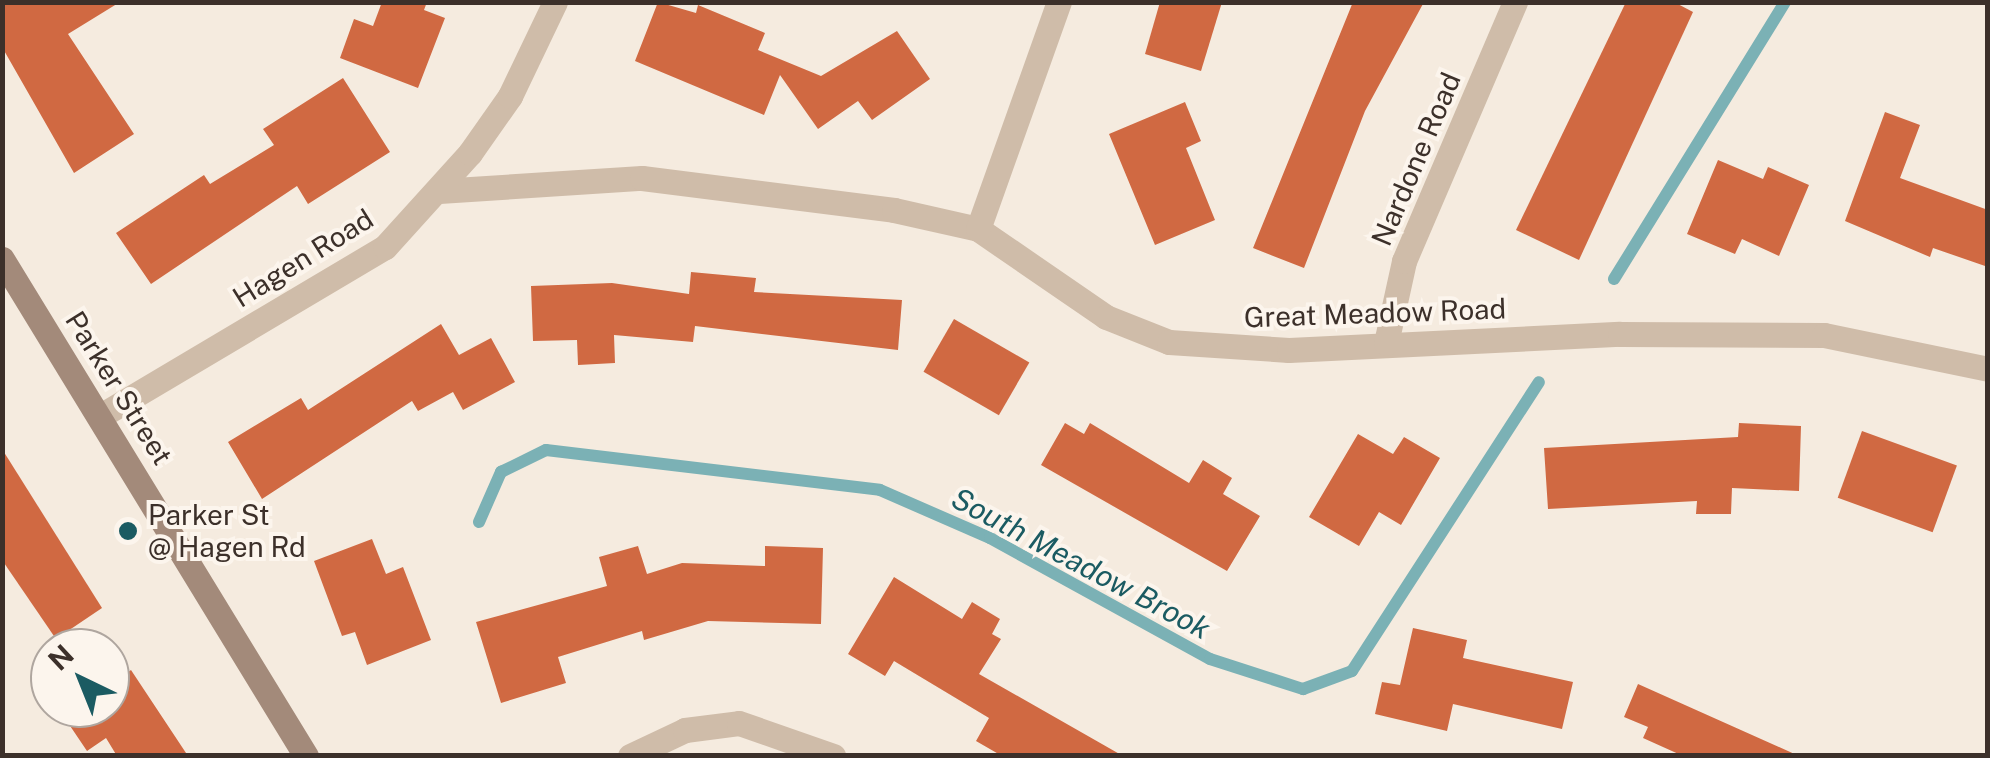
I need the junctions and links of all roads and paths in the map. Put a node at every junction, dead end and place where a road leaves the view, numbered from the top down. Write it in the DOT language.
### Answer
graph roads {
  1 [pos="555,2"];
  2 [pos="1059,2"];
  3 [pos="1515,2"];
  4 [pos="439,191"];
  5 [pos="978,229"];
  6 [pos="2,259"];
  7 [pos="1386,344"];
  8 [pos="1988,369"];
  9 [pos="102,415"];
  10 [pos="306,756"];
  11 [pos="630,756"];
  12 [pos="833,756"];
  1 -- 4 [label="street, Hagen Road"];
  2 -- 5 [label="street"];
  3 -- 7 [label="street, Nardone Road"];
  4 -- 5 [label="street, Great Meadow Road"];
  4 -- 9 [label="street, Hagen Road"];
  5 -- 7 [label="street, Great Meadow Road"];
  6 -- 9 [label="main road, Parker Street"];
  7 -- 8 [label="street, Great Meadow Road"];
  9 -- 10 [label="main road, Parker Street"];
  11 -- 12 [label="street"];
}
